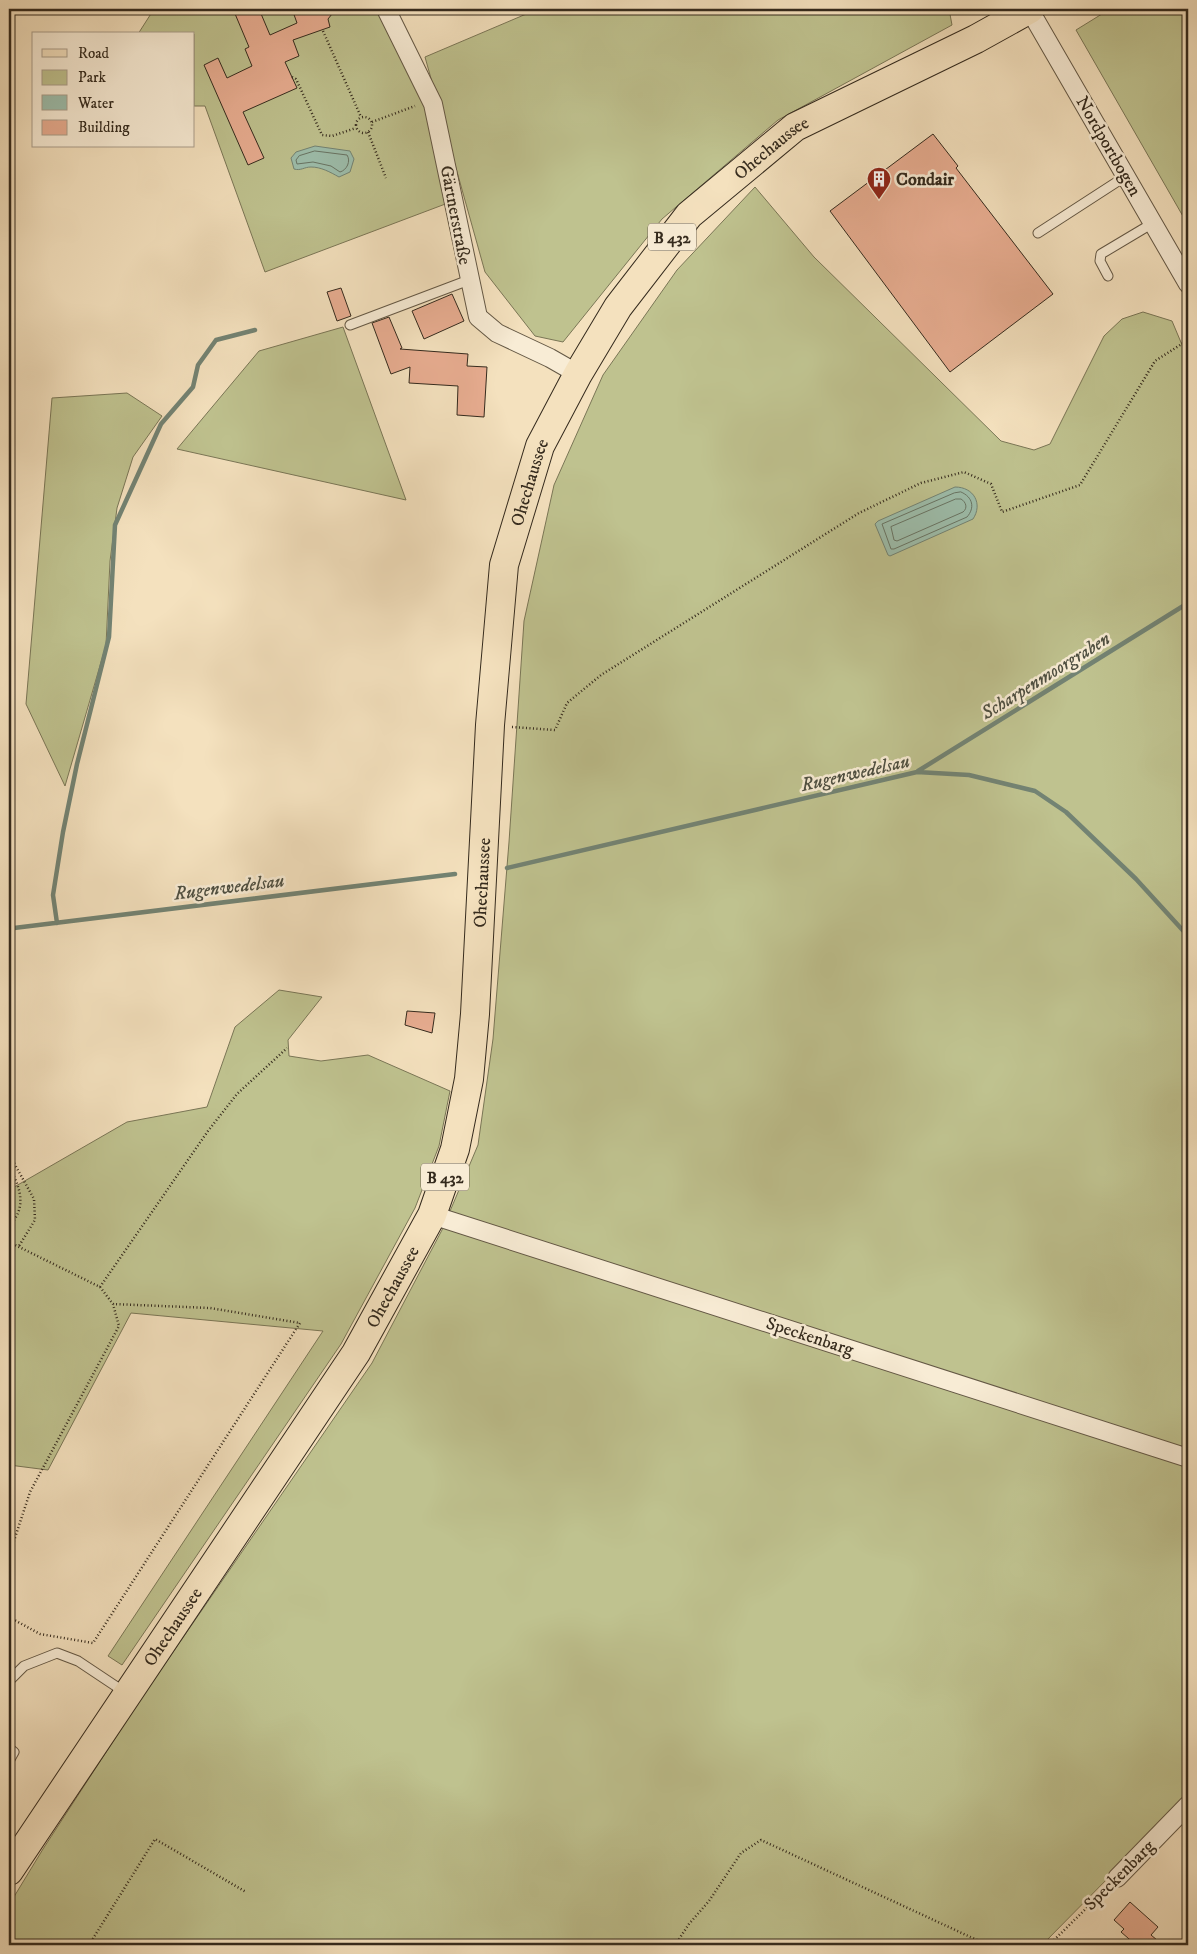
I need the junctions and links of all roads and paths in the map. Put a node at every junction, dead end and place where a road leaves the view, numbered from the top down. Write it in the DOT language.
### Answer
graph roads {
  1 [pos="386,9"];
  2 [pos="1029,9"];
  3 [pos="323,31"];
  4 [pos="292,77"];
  5 [pos="420,104"];
  6 [pos="361,117"];
  7 [pos="372,122"];
  8 [pos="356,128"];
  9 [pos="368,132"];
  10 [pos="1126,176"];
  11 [pos="386,178"];
  12 [pos="1153,222"];
  13 [pos="1038,233"];
  14 [pos="1108,276"];
  15 [pos="468,280"];
  16 [pos="1188,284"];
  17 [pos="350,325"];
  18 [pos="1188,340"];
  19 [pos="578,374"];
  20 [pos="490,725"];
  21 [pos="287,1048"];
  22 [pos="9,1154"];
  23 [pos="9,1167"];
  24 [pos="432,1215"];
  25 [pos="9,1226"];
  26 [pos="10,1242"];
  27 [pos="19,1246"];
  28 [pos="100,1287"];
  29 [pos="113,1304"];
  30 [pos="1188,1458"];
  31 [pos="9,1556"];
  32 [pos="9,1618"];
  33 [pos="9,1681"];
  34 [pos="126,1693"];
  35 [pos="9,1748"];
  36 [pos="9,1761"];
  37 [pos="1188,1805"];
  38 [pos="9,1871"];
  39 [pos="1117,1878"];
  40 [pos="246,1892"];
  41 [pos="89,1945"];
  42 [pos="675,1945"];
  43 [pos="980,1945"];
  44 [pos="1049,1945"];
  1 -- 15 [label="street, Gärtnerstraße"];
  2 -- 10 [label="street, Nordportbogen"];
  2 -- 19 [label="main road, Ohechaussee / B 432"];
  3 -- 6 [label="path"];
  4 -- 8 [label="path"];
  5 -- 7 [label="path"];
  6 -- 7 [label="path"];
  6 -- 8 [label="path"];
  7 -- 9 [label="path"];
  8 -- 9 [label="path"];
  9 -- 11 [label="path"];
  10 -- 12 [label="street, Nordportbogen"];
  10 -- 13 [label="lane"];
  12 -- 14 [label="lane"];
  12 -- 16 [label="street, Nordportbogen"];
  15 -- 17 [label="lane"];
  15 -- 19 [label="street, Gärtnerstraße"];
  18 -- 20 [label="path"];
  19 -- 20 [label="main road, Ohechaussee / B 432"];
  20 -- 24 [label="main road, Ohechaussee / B 432"];
  21 -- 28 [label="path"];
  22 -- 27 [label="path"];
  23 -- 25 [label="path"];
  24 -- 30 [label="street, Speckenbarg"];
  24 -- 34 [label="main road, Ohechaussee / B 432"];
  25 -- 26 [label="path"];
  26 -- 27 [label="path"];
  27 -- 28 [label="path"];
  28 -- 29 [label="path"];
  29 -- 31 [label="path"];
  29 -- 32 [label="path"];
  33 -- 34 [label="lane"];
  34 -- 38 [label="main road, Ohechaussee / B 432"];
  35 -- 36 [label="lane"];
  37 -- 39 [label="street, Speckenbarg"];
  39 -- 44 [label="path, Speckenbarg"];
  40 -- 41 [label="path"];
  42 -- 43 [label="path"];
}
